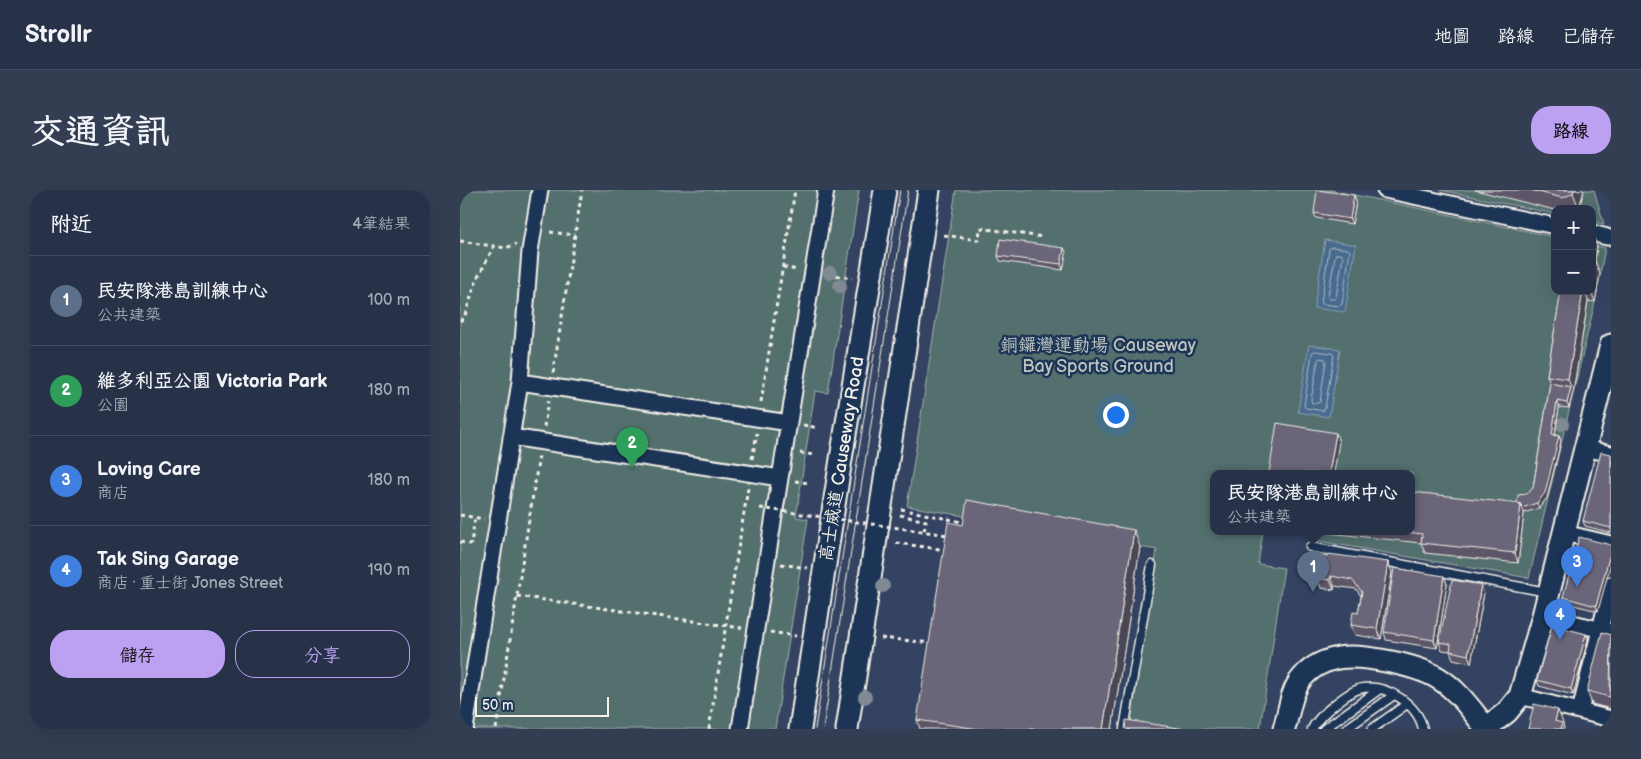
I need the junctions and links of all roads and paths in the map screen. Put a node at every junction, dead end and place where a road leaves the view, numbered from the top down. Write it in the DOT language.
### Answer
graph roads {
  1 [pos="540,190"];
  2 [pos="826,190"];
  3 [pos="885,190"];
  4 [pos="929,190"];
  5 [pos="1385,190"];
  6 [pos="1551,225"];
  7 [pos="1596,234"];
  8 [pos="575,235"];
  9 [pos="944,235"];
  10 [pos="1607,236"];
  11 [pos="532,237"];
  12 [pos="1043,237"];
  13 [pos="460,242"];
  14 [pos="494,246"];
  15 [pos="460,320"];
  16 [pos="1611,345"];
  17 [pos="520,382"];
  18 [pos="789,423"];
  19 [pos="511,437"];
  20 [pos="1585,448"];
  21 [pos="1611,454"];
  22 [pos="780,478"];
  23 [pos="760,508"];
  24 [pos="901,509"];
  25 [pos="460,515"];
  26 [pos="900,515"];
  27 [pos="475,517"];
  28 [pos="498,521"];
  29 [pos="972,524"];
  30 [pos="924,531"];
  31 [pos="1564,533"];
  32 [pos="951,535"];
  33 [pos="460,542"];
  34 [pos="896,543"];
  35 [pos="1611,544"];
  36 [pos="1310,547"];
  37 [pos="952,551"];
  38 [pos="1152,565"];
  39 [pos="1611,585"];
  40 [pos="1549,593"];
  41 [pos="517,596"];
  42 [pos="1543,616"];
  43 [pos="756,630"];
  44 [pos="1606,631"];
  45 [pos="798,636"];
  46 [pos="881,638"];
  47 [pos="937,644"];
  48 [pos="1380,689"];
  49 [pos="1394,695"];
  50 [pos="1520,696"];
  51 [pos="1407,704"];
  52 [pos="1580,711"];
  53 [pos="1611,718"];
  54 [pos="1285,728"];
  55 [pos="1486,728"];
  56 [pos="465,729"];
  57 [pos="740,729"];
  58 [pos="800,729"];
  59 [pos="847,729"];
  60 [pos="1124,729"];
  61 [pos="1312,729"];
  62 [pos="1324,729"];
  63 [pos="1346,729"];
  64 [pos="1372,729"];
  65 [pos="1422,729"];
  1 -- 11 [label="street"];
  2 -- 18 [label="street"];
  3 -- 58 [label="main road, 高士威道 Causeway Road"];
  4 -- 59 [label="main road"];
  5 -- 6 [label="street"];
  7 -- 10 [label="street"];
  8 -- 11 [label="path"];
  9 -- 12 [label="path"];
  11 -- 14 [label="path"];
  11 -- 17 [label="street"];
  13 -- 14 [label="path"];
  14 -- 15 [label="path"];
  16 -- 20 [label="main road"];
  17 -- 18 [label="street"];
  17 -- 19 [label="street"];
  18 -- 22 [label="street"];
  19 -- 22 [label="street"];
  19 -- 28 [label="street"];
  20 -- 21 [label="street"];
  20 -- 31 [label="main road"];
  22 -- 43 [label="street"];
  23 -- 30 [label="path, bridge"];
  24 -- 29 [label="path"];
  25 -- 27 [label="path"];
  26 -- 30 [label="path"];
  27 -- 28 [label="path"];
  27 -- 33 [label="path"];
  28 -- 56 [label="street"];
  30 -- 32 [label="path, bridge"];
  31 -- 35 [label="street"];
  31 -- 40 [label="main road"];
  34 -- 37 [label="path"];
  36 -- 40 [label="lane"];
  38 -- 60 [label="lane"];
  39 -- 44 [label="street"];
  40 -- 42 [label="main road"];
  41 -- 43 [label="path"];
  42 -- 44 [label="street"];
  42 -- 50 [label="main road"];
  43 -- 45 [label="path"];
  43 -- 57 [label="street"];
  44 -- 52 [label="street"];
  46 -- 47 [label="path"];
  48 -- 49 [label="lane"];
  48 -- 61 [label="lane"];
  48 -- 62 [label="lane"];
  49 -- 51 [label="lane"];
  49 -- 63 [label="lane"];
  50 -- 52 [label="street"];
  50 -- 55 [label="main road"];
  51 -- 64 [label="lane"];
  51 -- 65 [label="lane"];
  52 -- 53 [label="street"];
  54 -- 55 [label="main road"];
}
